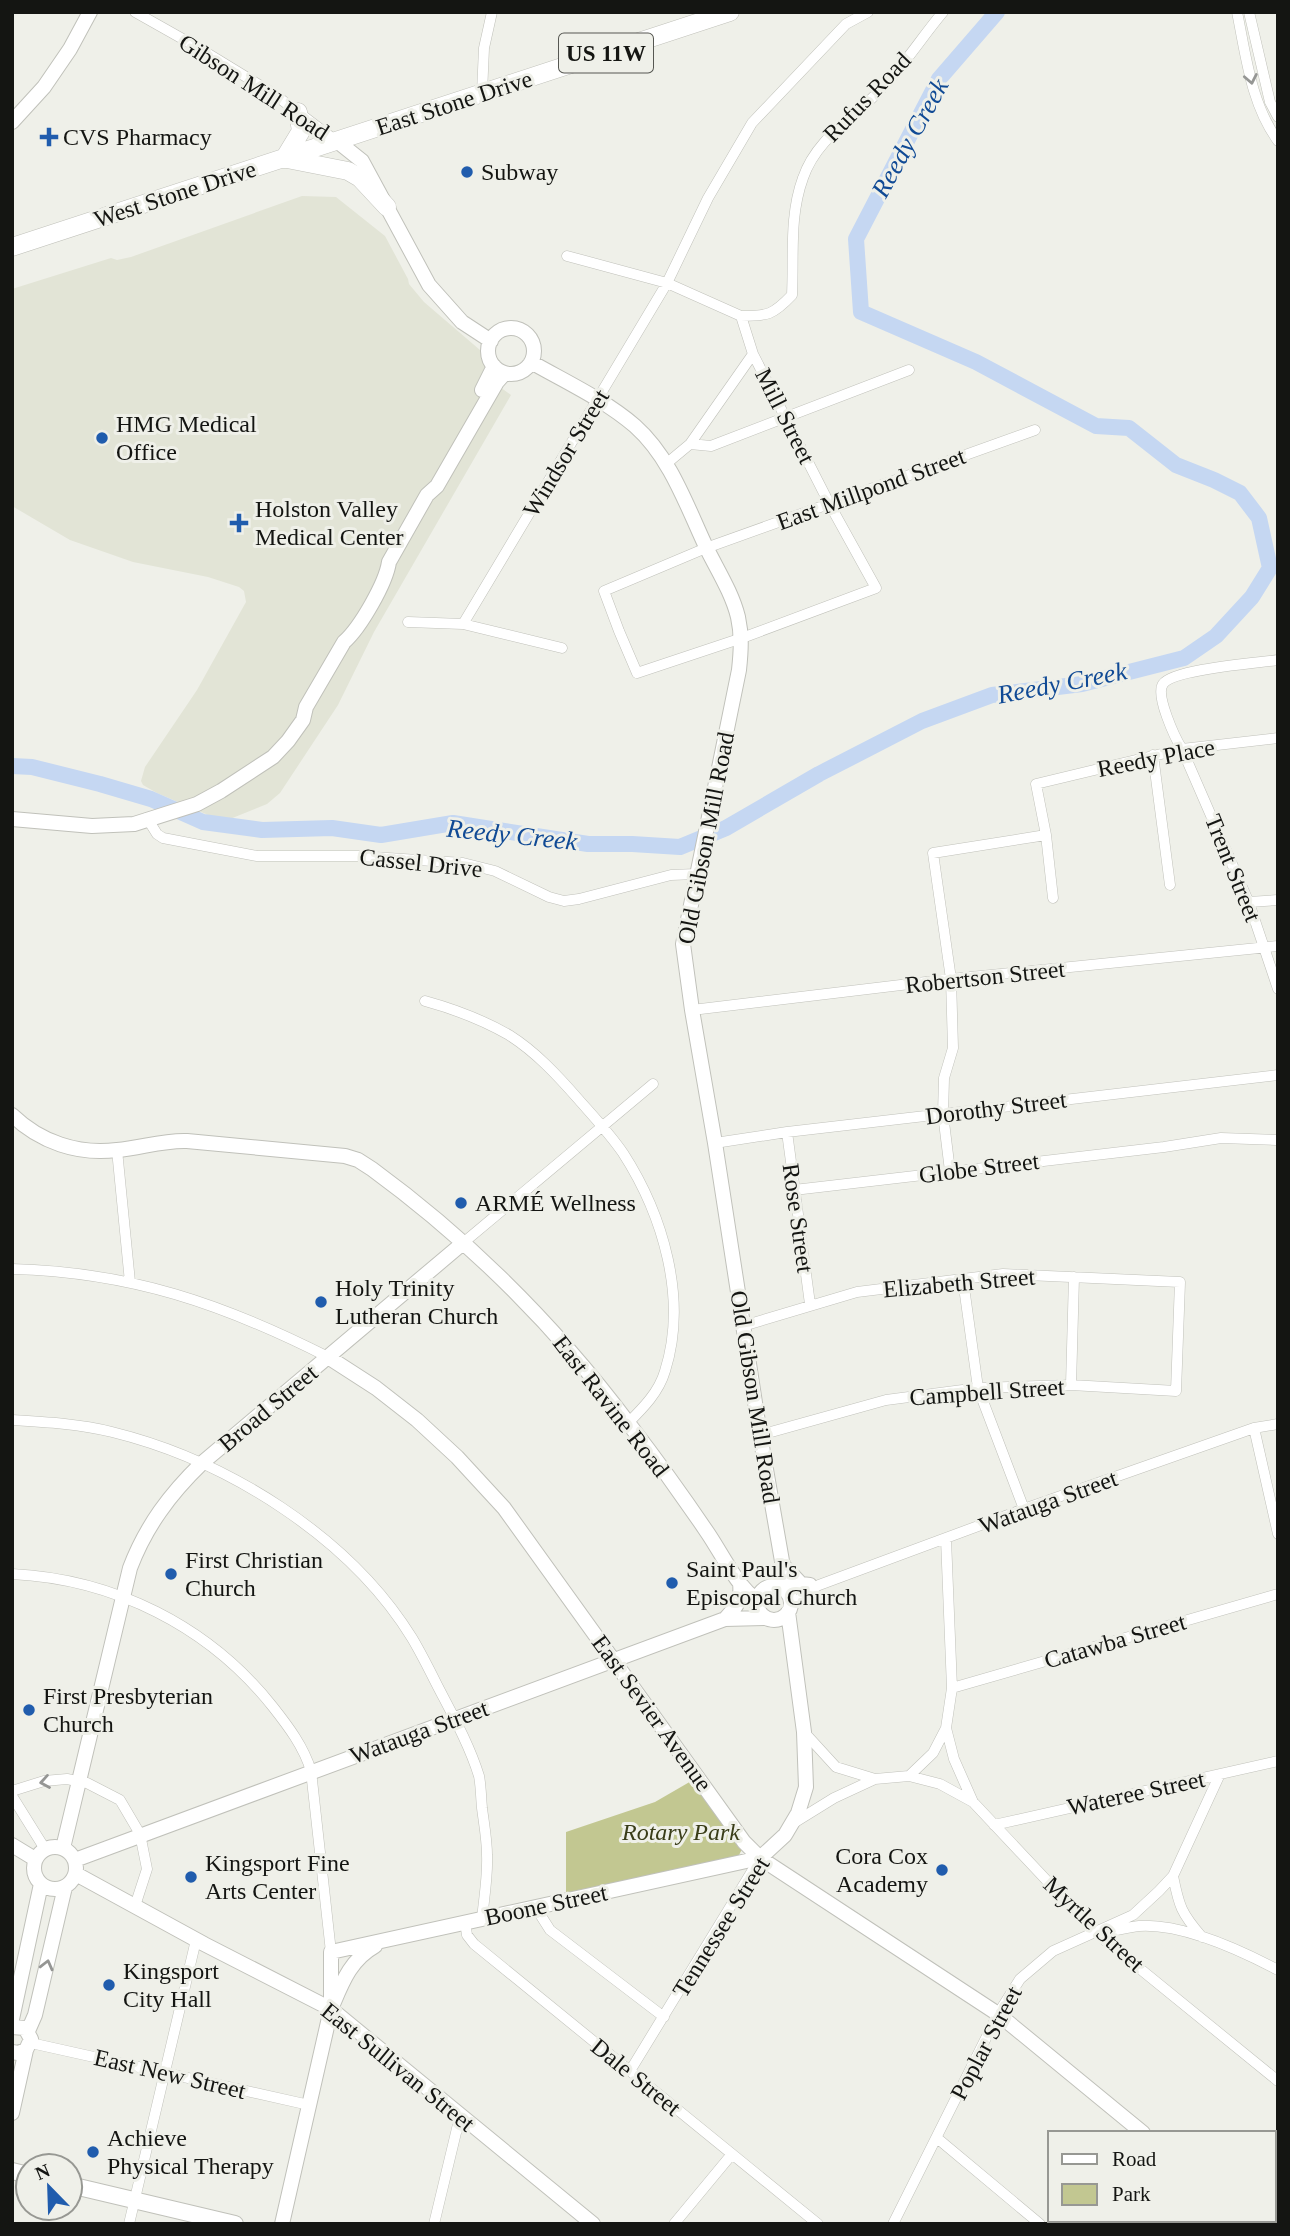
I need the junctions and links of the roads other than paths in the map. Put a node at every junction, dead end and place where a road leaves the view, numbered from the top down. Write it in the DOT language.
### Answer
graph roads {
  1 [pos="90,12"];
  2 [pos="135,12"];
  3 [pos="492,12"];
  4 [pos="730,12"];
  5 [pos="868,12"];
  6 [pos="943,12"];
  7 [pos="1237,12"];
  8 [pos="1249,12"];
  9 [pos="482,93"];
  10 [pos="298,113"];
  11 [pos="1278,117"];
  12 [pos="12,122"];
  13 [pos="337,141"];
  14 [pos="1278,141"];
  15 [pos="284,159"];
  16 [pos="387,207"];
  17 [pos="12,247"];
  18 [pos="567,256"];
  19 [pos="667,283"];
  20 [pos="741,316"];
  21 [pos="491,341"];
  22 [pos="753,354"];
  23 [pos="531,362"];
  24 [pos="500,370"];
  25 [pos="909,370"];
  26 [pos="598,401"];
  27 [pos="786,416"];
  28 [pos="1035,430"];
  29 [pos="690,444"];
  30 [pos="666,464"];
  31 [pos="830,505"];
  32 [pos="706,548"];
  33 [pos="408,622"];
  34 [pos="463,624"];
  35 [pos="742,638"];
  36 [pos="562,648"];
  37 [pos="1278,660"];
  38 [pos="1278,738"];
  39 [pos="1182,749"];
  40 [pos="1153,755"];
  41 [pos="12,810"];
  42 [pos="151,818"];
  43 [pos="12,819"];
  44 [pos="1046,835"];
  45 [pos="697,867"];
  46 [pos="1170,885"];
  47 [pos="1053,898"];
  48 [pos="1278,900"];
  49 [pos="1249,902"];
  50 [pos="1278,946"];
  51 [pos="1264,948"];
  52 [pos="951,979"];
  53 [pos="1278,989"];
  54 [pos="425,1001"];
  55 [pos="692,1010"];
  56 [pos="1278,1075"];
  57 [pos="653,1084"];
  58 [pos="943,1114"];
  59 [pos="12,1115"];
  60 [pos="602,1126"];
  61 [pos="787,1132"];
  62 [pos="1276,1140"];
  63 [pos="715,1143"];
  64 [pos="117,1150"];
  65 [pos="950,1171"];
  66 [pos="794,1191"];
  67 [pos="463,1243"];
  68 [pos="12,1269"];
  69 [pos="1074,1277"];
  70 [pos="963,1280"];
  71 [pos="130,1282"];
  72 [pos="810,1304"];
  73 [pos="743,1326"];
  74 [pos="328,1357"];
  75 [pos="1071,1385"];
  76 [pos="978,1388"];
  77 [pos="1176,1391"];
  78 [pos="12,1420"];
  79 [pos="628,1423"];
  80 [pos="1278,1424"];
  81 [pos="1254,1429"];
  82 [pos="760,1436"];
  83 [pos="202,1463"];
  84 [pos="1024,1509"];
  85 [pos="1278,1534"];
  86 [pos="946,1539"];
  87 [pos="782,1561"];
  88 [pos="12,1574"];
  89 [pos="740,1583"];
  90 [pos="814,1585"];
  91 [pos="771,1593"];
  92 [pos="1278,1594"];
  93 [pos="122,1595"];
  94 [pos="789,1610"];
  95 [pos="725,1619"];
  96 [pos="768,1619"];
  97 [pos="791,1645"];
  98 [pos="614,1660"];
  99 [pos="951,1688"];
  100 [pos="455,1719"];
  101 [pos="946,1728"];
  102 [pos="804,1732"];
  103 [pos="1278,1761"];
  104 [pos="311,1771"];
  105 [pos="1220,1774"];
  106 [pos="909,1776"];
  107 [pos="876,1779"];
  108 [pos="78,1781"];
  109 [pos="12,1791"];
  110 [pos="12,1796"];
  111 [pos="973,1802"];
  112 [pos="994,1825"];
  113 [pos="788,1830"];
  114 [pos="140,1834"];
  115 [pos="12,1845"];
  116 [pos="63,1848"];
  117 [pos="40,1854"];
  118 [pos="760,1858"];
  119 [pos="75,1867"];
  120 [pos="1173,1876"];
  121 [pos="794,1880"];
  122 [pos="41,1885"];
  123 [pos="65,1887"];
  124 [pos="135,1906"];
  125 [pos="536,1908"];
  126 [pos="482,1919"];
  127 [pos="465,1922"];
  128 [pos="1096,1933"];
  129 [pos="398,1937"];
  130 [pos="1202,1937"];
  131 [pos="196,1940"];
  132 [pos="331,1952"];
  133 [pos="1278,1970"];
  134 [pos="331,2009"];
  135 [pos="998,2014"];
  136 [pos="664,2017"];
  137 [pos="12,2019"];
  138 [pos="12,2027"];
  139 [pos="24,2044"];
  140 [pos="630,2071"];
  141 [pos="164,2074"];
  142 [pos="1278,2081"];
  143 [pos="309,2105"];
  144 [pos="12,2113"];
  145 [pos="460,2116"];
  146 [pos="1141,2131"];
  147 [pos="937,2138"];
  148 [pos="732,2154"];
  149 [pos="84,2188"];
  150 [pos="134,2200"];
  151 [pos="591,2223"];
  152 [pos="129,2224"];
  153 [pos="235,2224"];
  154 [pos="282,2224"];
  155 [pos="434,2224"];
  156 [pos="674,2224"];
  157 [pos="818,2224"];
  158 [pos="893,2224"];
  159 [pos="1040,2224"];
  1 -- 12 [label="street"];
  2 -- 10 [label="street, Gibson Mill Road"];
  3 -- 9 [label="street"];
  4 -- 9 [label="highway, East Stone Drive / US 11W"];
  5 -- 19 [label="street, Windsor Street"];
  6 -- 20 [label="street, Rufus Road"];
  7 -- 14 [label="street, one-way"];
  8 -- 11 [label="street"];
  9 -- 13 [label="highway, East Stone Drive / US 11W"];
  10 -- 13 [label="street, Gibson Mill Road"];
  10 -- 15 [label="highway"];
  13 -- 15 [label="highway, West Stone Drive / US 11W"];
  13 -- 16 [label="street"];
  15 -- 16 [label="highway"];
  15 -- 17 [label="highway, West Stone Drive / US 11W"];
  16 -- 21 [label="street"];
  18 -- 19 [label="street"];
  19 -- 20 [label="street"];
  19 -- 26 [label="street, Windsor Street"];
  20 -- 22 [label="street"];
  21 -- 23 [label="street"];
  21 -- 24 [label="street"];
  22 -- 27 [label="street, Mill Street"];
  22 -- 29 [label="street"];
  23 -- 24 [label="street"];
  23 -- 26 [label="street, Old Gibson Mill Road"];
  24 -- 42 [label="street"];
  25 -- 27 [label="street"];
  26 -- 30 [label="street, Old Gibson Mill Road"];
  26 -- 34 [label="street, Windsor Street"];
  27 -- 29 [label="street"];
  27 -- 31 [label="street, Mill Street"];
  28 -- 31 [label="street, East Millpond Street"];
  29 -- 30 [label="street"];
  30 -- 32 [label="street, Old Gibson Mill Road"];
  31 -- 32 [label="street, East Millpond Street"];
  31 -- 35 [label="street, Mill Street"];
  32 -- 35 [label="street, Old Gibson Mill Road"];
  32 -- 35 [label="street, East Millpond Street"];
  33 -- 34 [label="street"];
  34 -- 36 [label="street"];
  35 -- 45 [label="street, Old Gibson Mill Road"];
  37 -- 39 [label="street, Trent Street"];
  38 -- 39 [label="street, Reedy Place"];
  39 -- 40 [label="street, Reedy Place"];
  39 -- 49 [label="street, Trent Street"];
  40 -- 44 [label="street, Reedy Place"];
  40 -- 46 [label="street"];
  41 -- 42 [label="street"];
  42 -- 43 [label="street"];
  42 -- 45 [label="street, Cassel Drive"];
  44 -- 47 [label="street"];
  44 -- 52 [label="street"];
  45 -- 55 [label="street, Old Gibson Mill Road"];
  48 -- 49 [label="street"];
  49 -- 51 [label="street, Trent Street"];
  50 -- 51 [label="street, Robertson Street"];
  51 -- 52 [label="street, Robertson Street"];
  51 -- 53 [label="street, Trent Street"];
  52 -- 55 [label="street, Robertson Street"];
  52 -- 58 [label="street"];
  54 -- 60 [label="street"];
  55 -- 63 [label="street, Old Gibson Mill Road"];
  56 -- 58 [label="street, Dorothy Street"];
  57 -- 60 [label="street, Broad Street"];
  58 -- 61 [label="street, Dorothy Street"];
  58 -- 65 [label="street"];
  59 -- 64 [label="street, East Ravine Road"];
  60 -- 67 [label="street, Broad Street"];
  60 -- 79 [label="street"];
  61 -- 63 [label="street, Dorothy Street"];
  61 -- 66 [label="street, Rose Street"];
  62 -- 65 [label="street, Globe Street"];
  63 -- 73 [label="street, Old Gibson Mill Road"];
  64 -- 67 [label="street, East Ravine Road"];
  64 -- 71 [label="street"];
  65 -- 66 [label="street, Globe Street"];
  66 -- 72 [label="street, Rose Street"];
  67 -- 74 [label="street, Broad Street"];
  67 -- 79 [label="street, East Ravine Road"];
  68 -- 71 [label="street"];
  69 -- 70 [label="street, Elizabeth Street"];
  69 -- 75 [label="street"];
  69 -- 77 [label="street, Elizabeth Street"];
  70 -- 72 [label="street, Elizabeth Street"];
  70 -- 76 [label="street"];
  71 -- 74 [label="street"];
  72 -- 73 [label="street, Elizabeth Street"];
  73 -- 82 [label="street, Old Gibson Mill Road"];
  74 -- 83 [label="street, Broad Street"];
  74 -- 98 [label="street, East Sevier Avenue"];
  75 -- 76 [label="street, Campbell Street"];
  75 -- 77 [label="street, Campbell Street"];
  76 -- 82 [label="street, Campbell Street"];
  76 -- 84 [label="street"];
  78 -- 83 [label="street"];
  79 -- 89 [label="street, East Ravine Road"];
  80 -- 81 [label="street, Watauga Street"];
  81 -- 84 [label="street, Watauga Street"];
  81 -- 85 [label="street"];
  82 -- 87 [label="street, Old Gibson Mill Road"];
  83 -- 93 [label="street, Broad Street"];
  83 -- 100 [label="street"];
  84 -- 86 [label="street, Watauga Street"];
  86 -- 90 [label="street, Watauga Street"];
  86 -- 99 [label="street"];
  87 -- 90 [label="street"];
  87 -- 91 [label="street, Old Gibson Mill Road"];
  88 -- 93 [label="street"];
  89 -- 91 [label="street"];
  89 -- 95 [label="street"];
  90 -- 91 [label="street, Watauga Street"];
  90 -- 94 [label="street, Watauga Street"];
  91 -- 94 [label="street, Old Gibson Mill Road"];
  91 -- 95 [label="street"];
  91 -- 96 [label="street"];
  92 -- 99 [label="street, Catawba Street"];
  93 -- 104 [label="street"];
  93 -- 108 [label="street, Broad Street"];
  94 -- 96 [label="street"];
  94 -- 97 [label="street"];
  95 -- 96 [label="street, Watauga Street"];
  95 -- 98 [label="street, Watauga Street"];
  96 -- 97 [label="street"];
  97 -- 102 [label="street"];
  98 -- 100 [label="street, Watauga Street"];
  98 -- 118 [label="street, East Sevier Avenue"];
  99 -- 101 [label="street"];
  100 -- 104 [label="street, Watauga Street"];
  100 -- 126 [label="street"];
  101 -- 106 [label="street"];
  101 -- 111 [label="street"];
  102 -- 107 [label="street"];
  102 -- 113 [label="street"];
  103 -- 105 [label="street, Wateree Street"];
  104 -- 114 [label="street, Watauga Street"];
  104 -- 132 [label="street"];
  105 -- 112 [label="street, Wateree Street"];
  105 -- 120 [label="street, Poplar Street"];
  106 -- 107 [label="street, Tennessee Street"];
  106 -- 111 [label="street, Myrtle Street"];
  107 -- 113 [label="street, Tennessee Street"];
  108 -- 109 [label="street, one-way"];
  108 -- 114 [label="street"];
  108 -- 116 [label="street, Broad Street"];
  110 -- 117 [label="street"];
  111 -- 112 [label="street, Myrtle Street"];
  112 -- 128 [label="street, Myrtle Street"];
  113 -- 118 [label="street, Tennessee Street"];
  113 -- 121 [label="street"];
  114 -- 119 [label="street, Watauga Street"];
  114 -- 124 [label="street"];
  115 -- 117 [label="street"];
  116 -- 117 [label="street"];
  116 -- 119 [label="street"];
  117 -- 122 [label="street"];
  118 -- 121 [label="street, East Sevier Avenue"];
  118 -- 125 [label="street, Boone Street"];
  118 -- 136 [label="street, Tennessee Street"];
  119 -- 123 [label="street"];
  119 -- 124 [label="street, East Sullivan Street"];
  120 -- 128 [label="street, Poplar Street"];
  120 -- 130 [label="street"];
  121 -- 135 [label="street, East Sevier Avenue"];
  122 -- 123 [label="street"];
  122 -- 137 [label="street"];
  139 -- 123 [label="street, one-way"];
  124 -- 131 [label="street, East Sullivan Street"];
  125 -- 126 [label="street, Boone Street"];
  125 -- 136 [label="street"];
  126 -- 127 [label="street, Boone Street"];
  127 -- 129 [label="street, Boone Street"];
  127 -- 140 [label="street, Dale Street"];
  128 -- 130 [label="street"];
  128 -- 135 [label="street, Poplar Street"];
  128 -- 142 [label="street, Myrtle Street"];
  129 -- 132 [label="street, Boone Street"];
  129 -- 134 [label="street"];
  130 -- 133 [label="street"];
  131 -- 134 [label="street, East Sullivan Street"];
  131 -- 141 [label="street"];
  132 -- 134 [label="street"];
  134 -- 143 [label="street"];
  134 -- 145 [label="street, East Sullivan Street"];
  135 -- 146 [label="street, East Sevier Avenue"];
  135 -- 147 [label="street, Poplar Street"];
  136 -- 140 [label="street, Tennessee Street"];
  138 -- 139 [label="street"];
  139 -- 141 [label="street, East New Street"];
  139 -- 144 [label="street"];
  140 -- 148 [label="street, Dale Street"];
  141 -- 143 [label="street, East New Street"];
  141 -- 150 [label="street"];
  143 -- 154 [label="street"];
  145 -- 151 [label="street, East Sullivan Street"];
  145 -- 155 [label="street"];
  147 -- 158 [label="street, Poplar Street"];
  147 -- 159 [label="street"];
  148 -- 156 [label="street"];
  148 -- 157 [label="street, Dale Street"];
  149 -- 150 [label="main road"];
  150 -- 152 [label="street"];
  150 -- 153 [label="main road"];
}
